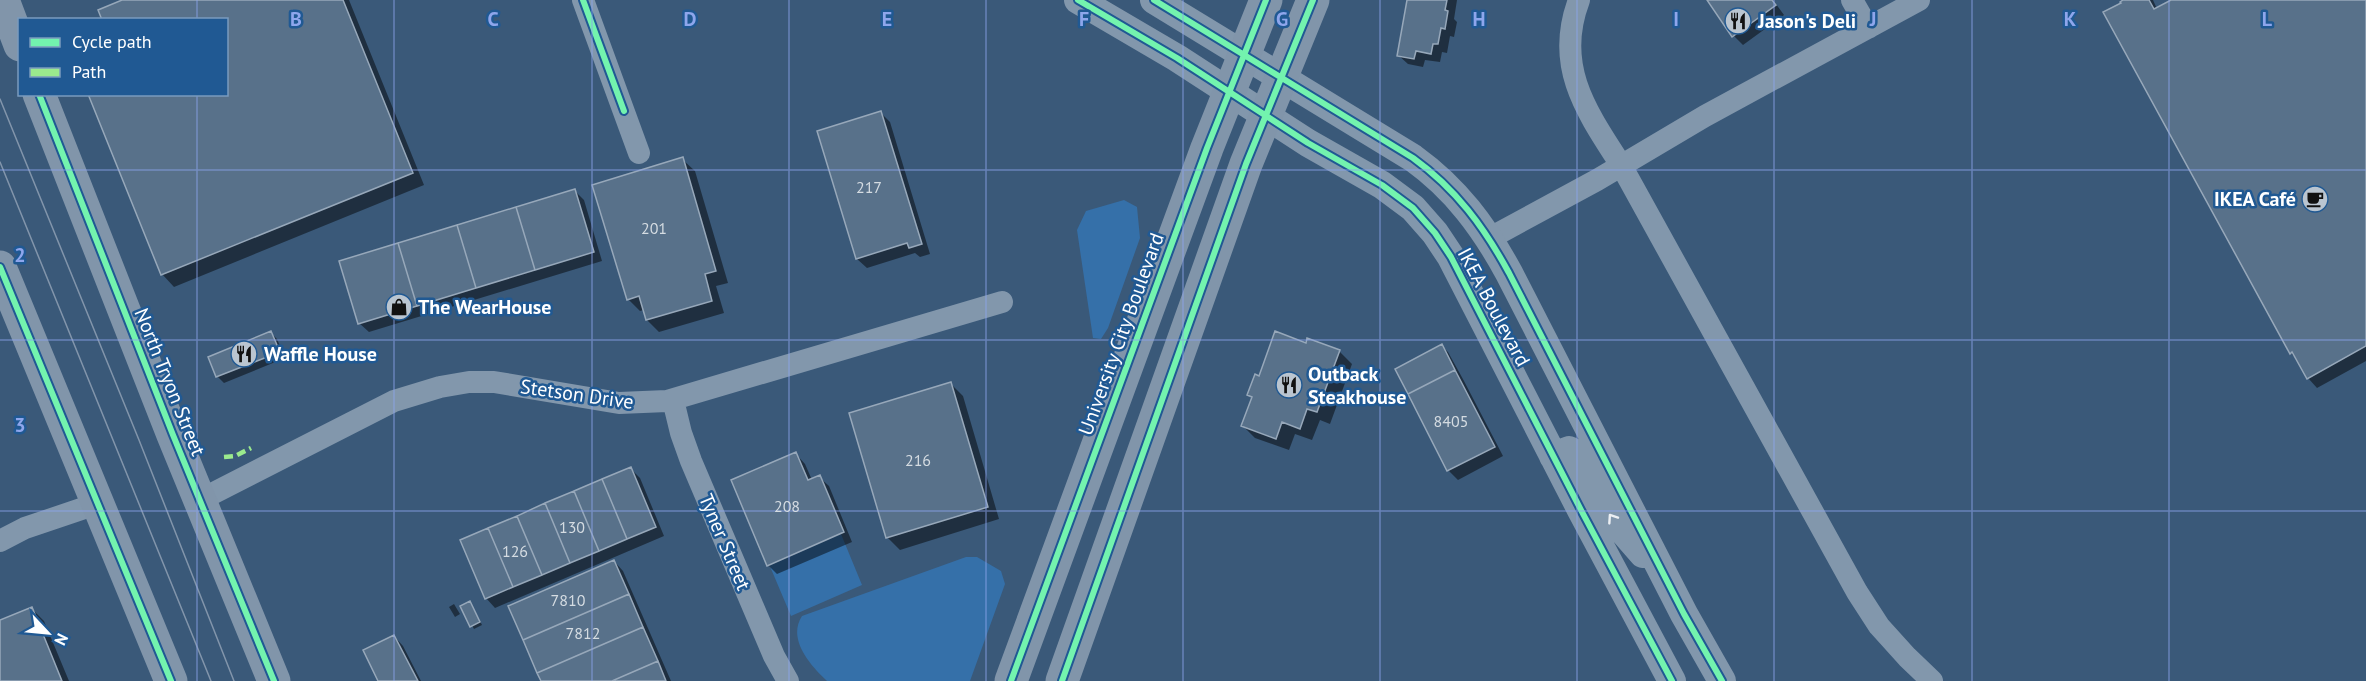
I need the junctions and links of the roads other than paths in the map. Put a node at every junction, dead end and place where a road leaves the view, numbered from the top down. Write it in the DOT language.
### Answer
graph roads {
  1 [pos="583,0"];
  2 [pos="1078,0"];
  3 [pos="1154,0"];
  4 [pos="1266,0"];
  5 [pos="1313,0"];
  6 [pos="1579,0"];
  7 [pos="1852,0"];
  8 [pos="1919,0"];
  9 [pos="8,5"];
  10 [pos="1868,28"];
  11 [pos="18,38"];
  12 [pos="1244,54"];
  13 [pos="1281,77"];
  14 [pos="1229,93"];
  15 [pos="40,96"];
  16 [pos="1265,116"];
  17 [pos="639,153"];
  18 [pos="1620,165"];
  19 [pos="1490,238"];
  20 [pos="0,267"];
  21 [pos="1002,302"];
  22 [pos="673,400"];
  23 [pos="1553,456"];
  24 [pos="200,500"];
  25 [pos="99,503"];
  26 [pos="0,541"];
  27 [pos="1665,577"];
  28 [pos="171,681"];
  29 [pos="274,681"];
  30 [pos="788,681"];
  31 [pos="1011,681"];
  32 [pos="1062,681"];
  33 [pos="1672,681"];
  34 [pos="1722,681"];
  35 [pos="1932,681"];
  1 -- 17 [label="street"];
  2 -- 14 [label="street, IKEA Boulevard"];
  3 -- 12 [label="street, IKEA Boulevard"];
  4 -- 12 [label="main road, University City Boulevard"];
  5 -- 13 [label="main road"];
  6 -- 18 [label="street"];
  7 -- 10 [label="street"];
  8 -- 10 [label="street"];
  9 -- 11 [label="main road"];
  10 -- 18 [label="street"];
  12 -- 13 [label="street, IKEA Boulevard"];
  12 -- 14 [label="main road, University City Boulevard"];
  13 -- 16 [label="main road"];
  13 -- 19 [label="street, IKEA Boulevard"];
  14 -- 16 [label="street, IKEA Boulevard"];
  14 -- 31 [label="main road, University City Boulevard"];
  15 -- 24 [label="main road, North Tryon Street"];
  16 -- 23 [label="street, IKEA Boulevard"];
  16 -- 32 [label="main road"];
  18 -- 19 [label="street"];
  18 -- 35 [label="street"];
  19 -- 27 [label="street, IKEA Boulevard"];
  20 -- 25 [label="main road"];
  21 -- 22 [label="street, Stetson Drive"];
  22 -- 24 [label="street, Stetson Drive"];
  22 -- 30 [label="street, Tyner Street"];
  27 -- 23 [label="street, one-way"];
  23 -- 33 [label="street, IKEA Boulevard"];
  24 -- 29 [label="main road, North Tryon Street"];
  25 -- 26 [label="street"];
  25 -- 28 [label="main road"];
  27 -- 34 [label="street, IKEA Boulevard"];
}
